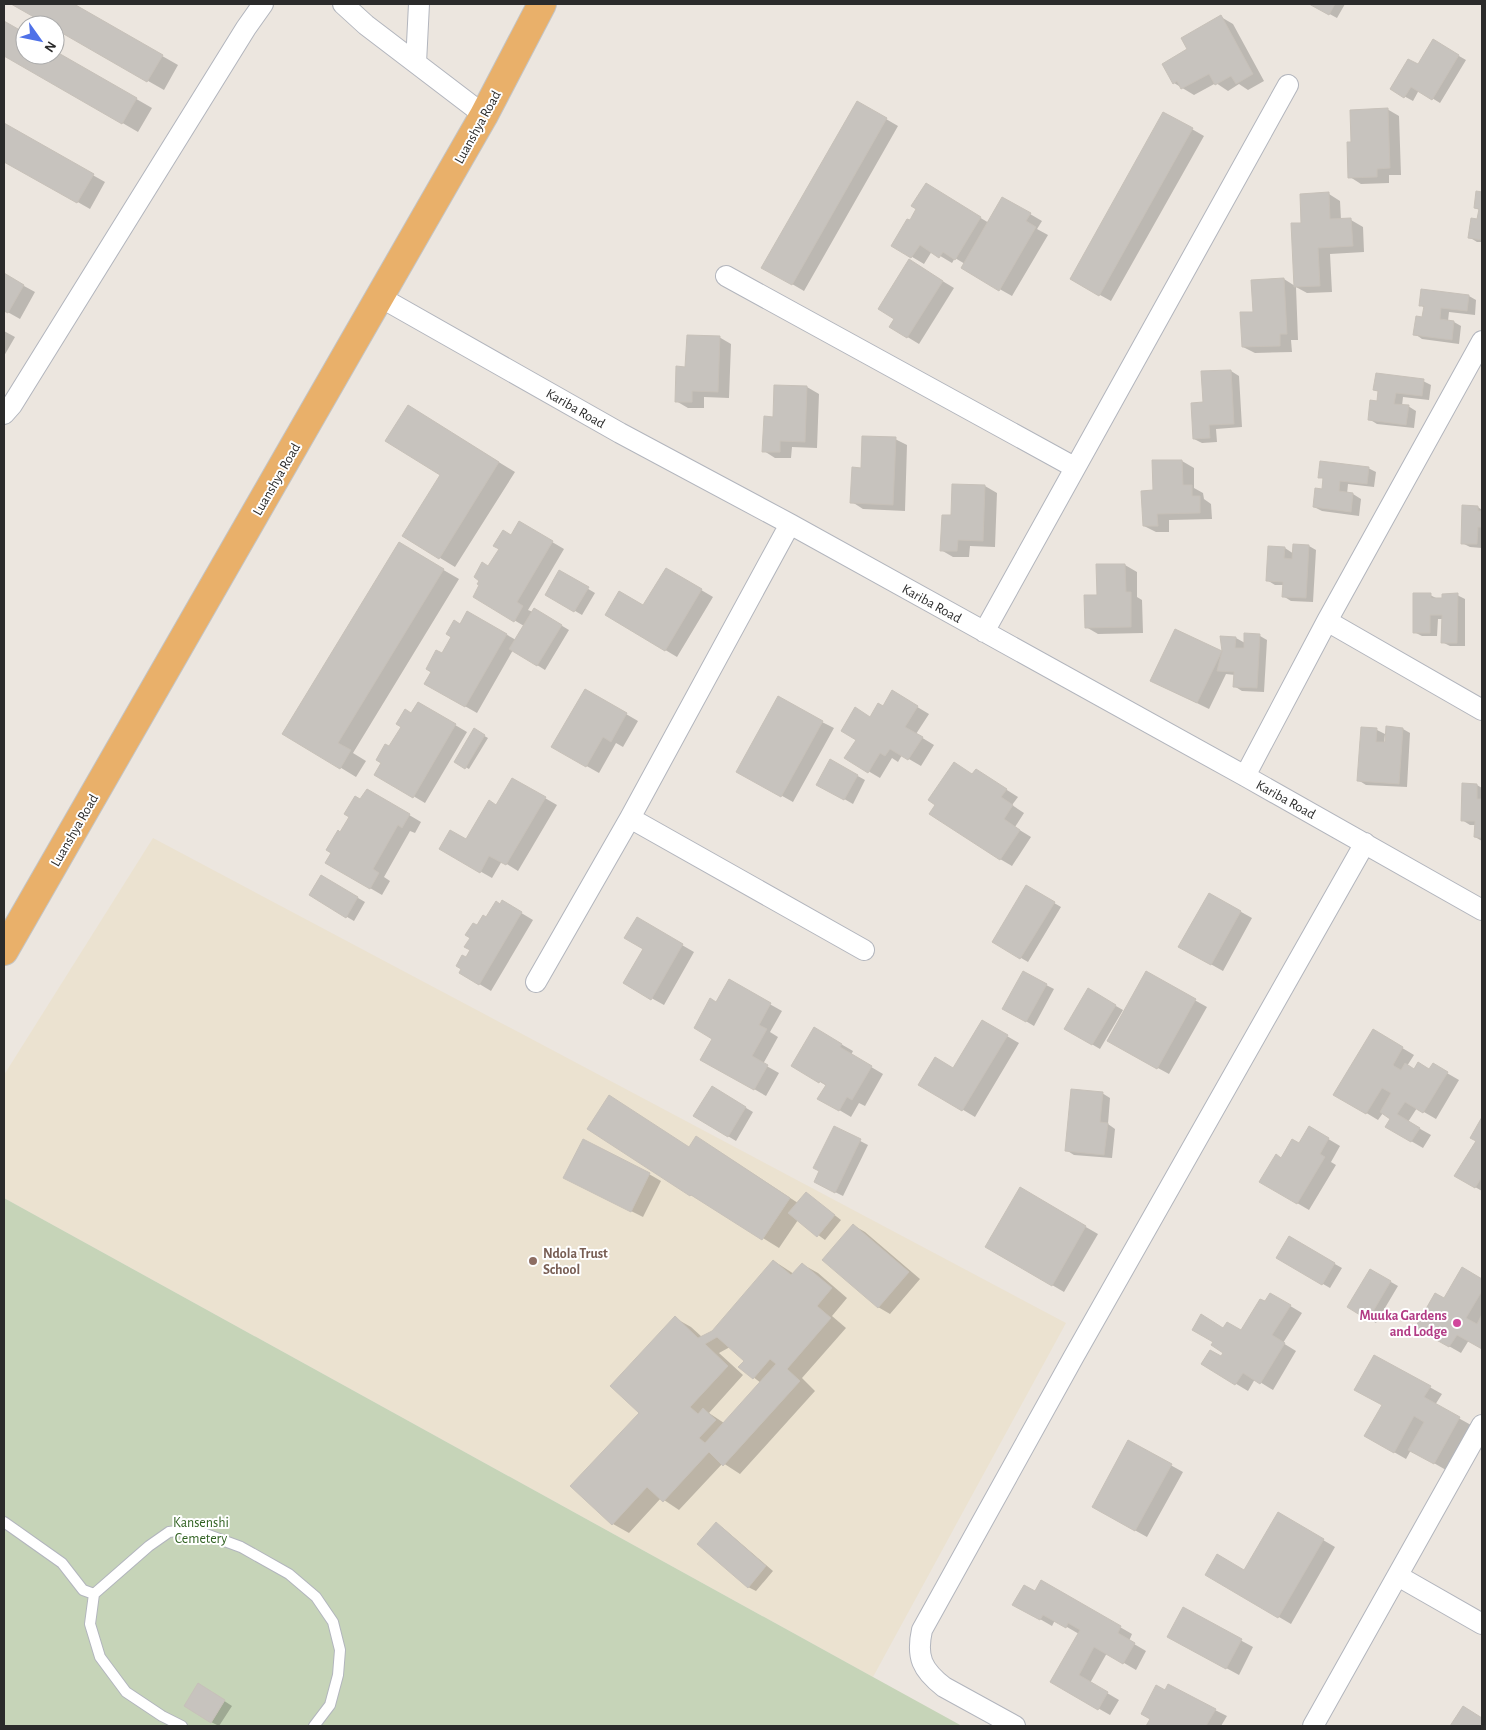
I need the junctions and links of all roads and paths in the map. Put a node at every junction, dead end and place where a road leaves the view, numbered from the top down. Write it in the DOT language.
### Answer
graph roads {
  1 [pos="263,4"];
  2 [pos="343,4"];
  3 [pos="419,4"];
  4 [pos="542,4"];
  5 [pos="416,63"];
  6 [pos="1288,86"];
  7 [pos="484,116"];
  8 [pos="726,276"];
  9 [pos="380,297"];
  10 [pos="1482,341"];
  11 [pos="4,414"];
  12 [pos="1074,467"];
  13 [pos="790,524"];
  14 [pos="1327,621"];
  15 [pos="984,632"];
  16 [pos="1482,710"];
  17 [pos="1245,776"];
  18 [pos="630,818"];
  19 [pos="1365,843"];
  20 [pos="1482,910"];
  21 [pos="7,937"];
  22 [pos="864,950"];
  23 [pos="536,982"];
  24 [pos="1482,1425"];
  25 [pos="4,1522"];
  26 [pos="1398,1576"];
  27 [pos="94,1594"];
  28 [pos="1482,1624"];
  29 [pos="181,1726"];
  30 [pos="314,1726"];
  31 [pos="1015,1726"];
  32 [pos="1313,1726"];
  1 -- 11 [label="street"];
  2 -- 5 [label="street"];
  3 -- 5 [label="street"];
  4 -- 7 [label="highway, Luanshya Road"];
  5 -- 7 [label="street"];
  6 -- 12 [label="street"];
  7 -- 9 [label="highway, Luanshya Road"];
  8 -- 12 [label="street"];
  9 -- 13 [label="street, Kariba Road"];
  9 -- 21 [label="highway, Luanshya Road"];
  10 -- 14 [label="street"];
  12 -- 15 [label="street"];
  13 -- 15 [label="street, Kariba Road"];
  13 -- 18 [label="street"];
  14 -- 16 [label="street"];
  14 -- 17 [label="street"];
  15 -- 17 [label="street, Kariba Road"];
  17 -- 19 [label="street, Kariba Road"];
  18 -- 22 [label="street"];
  18 -- 23 [label="street"];
  19 -- 20 [label="street, Kariba Road"];
  19 -- 31 [label="street"];
  24 -- 26 [label="street"];
  25 -- 27 [label="lane"];
  26 -- 28 [label="street"];
  26 -- 32 [label="street"];
  27 -- 29 [label="lane"];
  27 -- 30 [label="lane"];
}
